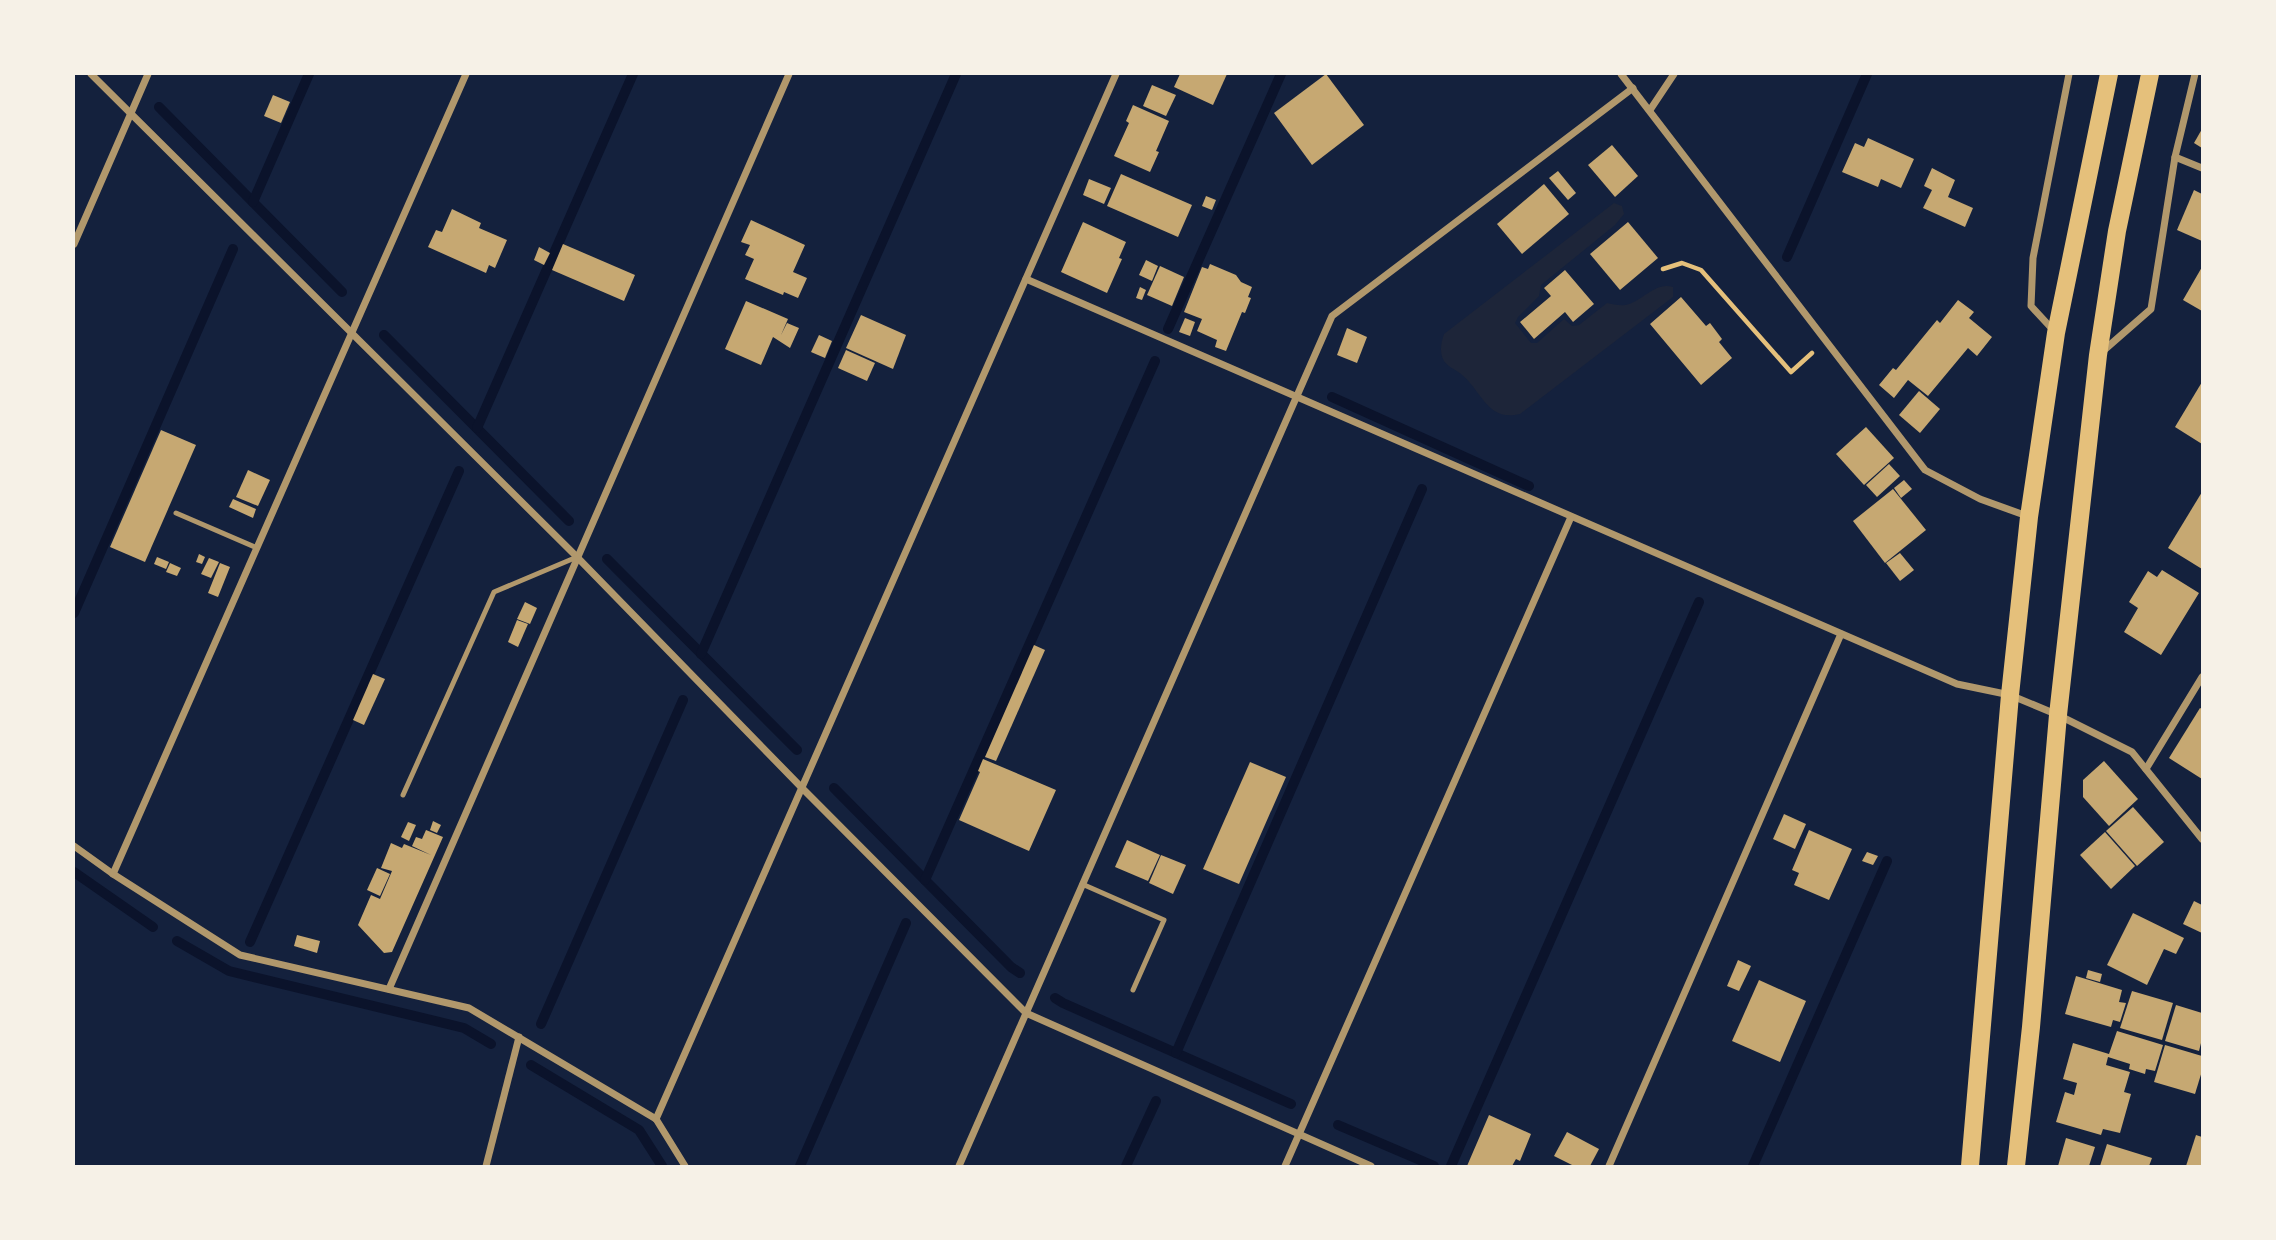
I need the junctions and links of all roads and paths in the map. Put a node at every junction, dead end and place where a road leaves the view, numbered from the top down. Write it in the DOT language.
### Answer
graph roads {
  1 [pos="92,74"];
  2 [pos="148,74"];
  3 [pos="466,74"];
  4 [pos="789,74"];
  5 [pos="1116,74"];
  6 [pos="1621,74"];
  7 [pos="1674,74"];
  8 [pos="2069,74"];
  9 [pos="2109,74"];
  10 [pos="2150,74"];
  11 [pos="2195,74"];
  12 [pos="1633,88"];
  13 [pos="1650,110"];
  14 [pos="131,113"];
  15 [pos="2175,157"];
  16 [pos="2203,169"];
  17 [pos="74,244"];
  18 [pos="1663,269"];
  19 [pos="1026,279"];
  20 [pos="2056,332"];
  21 [pos="351,334"];
  22 [pos="1825,340"];
  23 [pos="2098,355"];
  24 [pos="1296,397"];
  25 [pos="176,513"];
  26 [pos="1571,516"];
  27 [pos="2029,517"];
  28 [pos="257,548"];
  29 [pos="578,557"];
  30 [pos="1841,634"];
  31 [pos="2203,677"];
  32 [pos="2010,695"];
  33 [pos="2058,715"];
  34 [pos="2146,769"];
  35 [pos="802,788"];
  36 [pos="403,795"];
  37 [pos="2203,839"];
  38 [pos="74,846"];
  39 [pos="113,874"];
  40 [pos="1082,884"];
  41 [pos="389,989"];
  42 [pos="1133,990"];
  43 [pos="1026,1013"];
  44 [pos="519,1038"];
  45 [pos="656,1119"];
  46 [pos="1299,1134"];
  47 [pos="486,1167"];
  48 [pos="685,1167"];
  49 [pos="959,1167"];
  50 [pos="1285,1167"];
  51 [pos="1371,1167"];
  52 [pos="1609,1167"];
  53 [pos="1970,1167"];
  54 [pos="2016,1167"];
  1 -- 14 [label="street"];
  2 -- 14 [label="street"];
  3 -- 21 [label="street"];
  4 -- 29 [label="street"];
  5 -- 19 [label="street"];
  6 -- 12 [label="street"];
  7 -- 13 [label="street"];
  8 -- 20 [label="street"];
  9 -- 20 [label="main road"];
  10 -- 23 [label="main road"];
  11 -- 15 [label="street"];
  12 -- 13 [label="street"];
  12 -- 24 [label="street"];
  13 -- 22 [label="street"];
  14 -- 17 [label="street"];
  14 -- 21 [label="street"];
  15 -- 16 [label="street"];
  15 -- 23 [label="street"];
  18 -- 22 [label="path"];
  19 -- 24 [label="street"];
  19 -- 35 [label="street"];
  20 -- 27 [label="main road"];
  21 -- 28 [label="street"];
  21 -- 29 [label="street"];
  22 -- 27 [label="street"];
  23 -- 33 [label="main road"];
  24 -- 26 [label="street"];
  24 -- 40 [label="street"];
  25 -- 28 [label="lane"];
  26 -- 30 [label="street"];
  26 -- 46 [label="street"];
  27 -- 32 [label="main road"];
  28 -- 39 [label="street"];
  29 -- 35 [label="street"];
  29 -- 36 [label="lane"];
  29 -- 41 [label="street"];
  30 -- 32 [label="street"];
  30 -- 52 [label="street"];
  31 -- 34 [label="street"];
  32 -- 33 [label="street"];
  32 -- 53 [label="main road"];
  33 -- 34 [label="street"];
  33 -- 54 [label="main road"];
  34 -- 37 [label="street"];
  35 -- 43 [label="street"];
  35 -- 45 [label="street"];
  38 -- 39 [label="street"];
  39 -- 41 [label="street"];
  40 -- 42 [label="lane"];
  40 -- 43 [label="street"];
  41 -- 44 [label="street"];
  43 -- 46 [label="street"];
  43 -- 49 [label="street"];
  44 -- 45 [label="street"];
  44 -- 47 [label="street"];
  45 -- 48 [label="street"];
  46 -- 50 [label="street"];
  46 -- 51 [label="street"];
}
